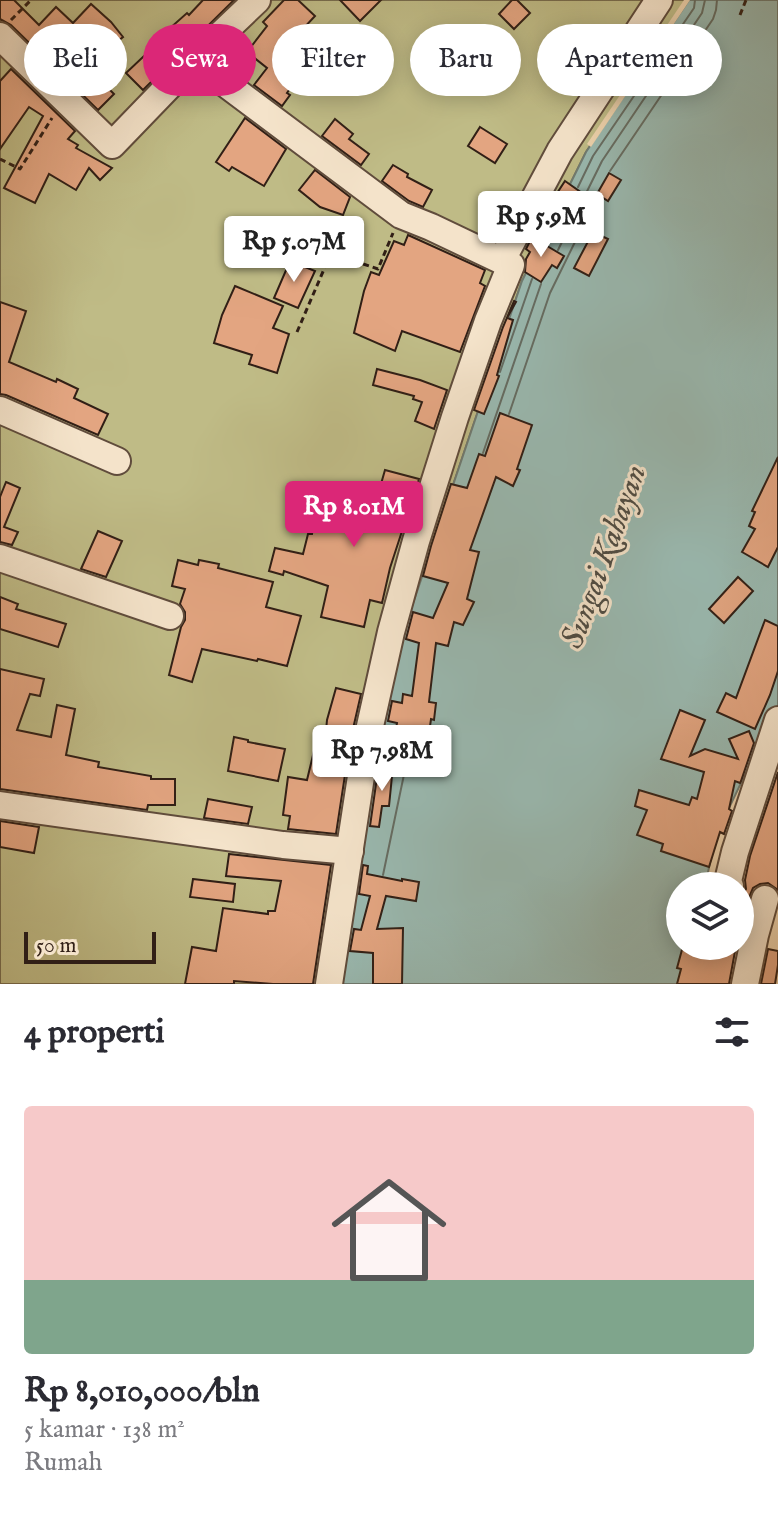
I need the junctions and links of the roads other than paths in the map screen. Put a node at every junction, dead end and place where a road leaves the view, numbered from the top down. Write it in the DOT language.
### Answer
graph roads {
  1 [pos="257,0"];
  2 [pos="659,0"];
  3 [pos="232,24"];
  4 [pos="5,28"];
  5 [pos="159,96"];
  6 [pos="242,96"];
  7 [pos="502,260"];
  8 [pos="0,410"];
  9 [pos="117,461"];
  10 [pos="0,558"];
  11 [pos="170,616"];
  12 [pos="778,720"];
  13 [pos="0,805"];
  14 [pos="350,851"];
  15 [pos="730,872"];
  16 [pos="761,898"];
  17 [pos="329,984"];
  18 [pos="745,984"];
  1 -- 3 [label="street"];
  2 -- 7 [label="street"];
  4 -- 5 [label="street"];
  6 -- 7 [label="street"];
  7 -- 14 [label="street"];
  8 -- 9 [label="street"];
  10 -- 11 [label="street"];
  12 -- 15 [label="street"];
  13 -- 14 [label="street"];
  14 -- 17 [label="street"];
  16 -- 18 [label="street"];
}
